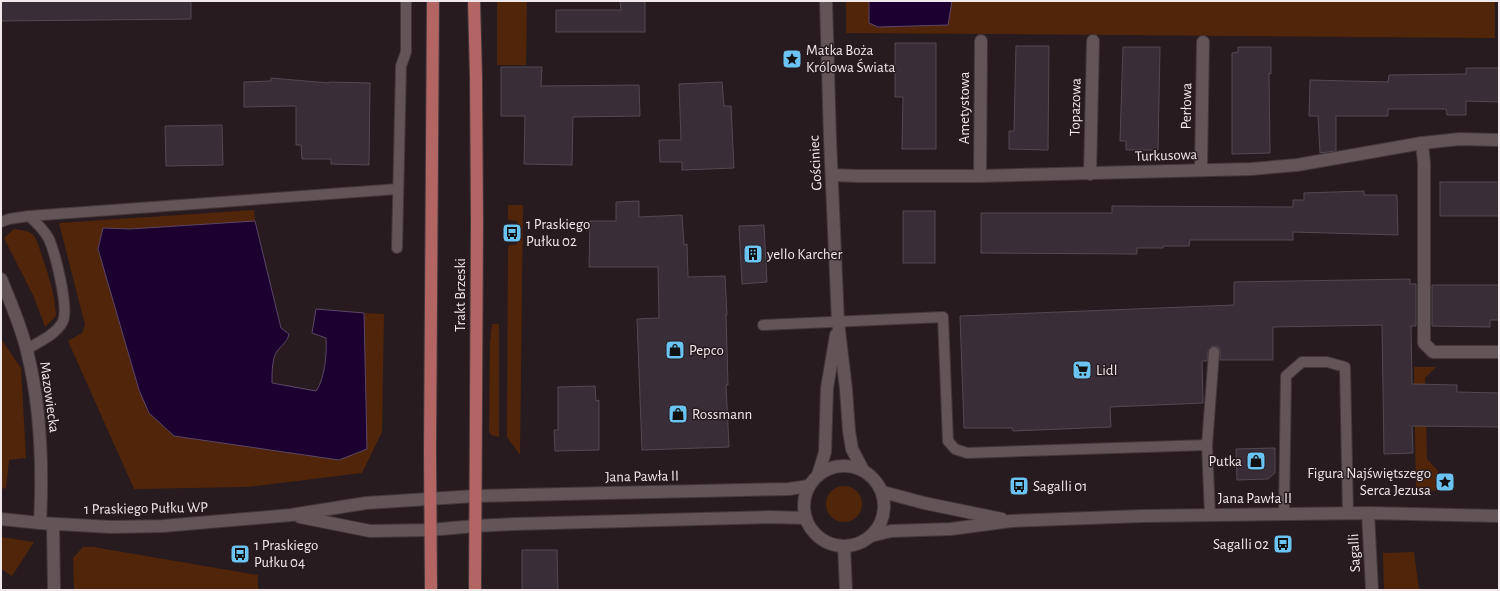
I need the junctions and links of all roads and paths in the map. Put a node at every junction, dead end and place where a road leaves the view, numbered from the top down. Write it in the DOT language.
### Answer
graph roads {
  1 [pos="406,1"];
  2 [pos="433,1"];
  3 [pos="474,1"];
  4 [pos="826,1"];
  5 [pos="981,41"];
  6 [pos="1093,41"];
  7 [pos="1203,42"];
  8 [pos="1499,140"];
  9 [pos="1422,143"];
  10 [pos="1201,169"];
  11 [pos="1090,174"];
  12 [pos="832,175"];
  13 [pos="980,176"];
  14 [pos="398,189"];
  15 [pos="29,216"];
  16 [pos="1,222"];
  17 [pos="397,248"];
  18 [pos="1,279"];
  19 [pos="838,322"];
  20 [pos="763,325"];
  21 [pos="27,349"];
  22 [pos="1214,352"];
  23 [pos="1499,352"];
  24 [pos="1207,445"];
  25 [pos="863,470"];
  26 [pos="818,475"];
  27 [pos="809,486"];
  28 [pos="883,492"];
  29 [pos="475,496"];
  30 [pos="430,499"];
  31 [pos="1368,513"];
  32 [pos="1284,514"];
  33 [pos="1348,514"];
  34 [pos="292,515"];
  35 [pos="1210,515"];
  36 [pos="1499,516"];
  37 [pos="806,518"];
  38 [pos="1,519"];
  39 [pos="1011,521"];
  40 [pos="40,523"];
  41 [pos="53,524"];
  42 [pos="475,526"];
  43 [pos="430,530"];
  44 [pos="871,536"];
  45 [pos="844,546"];
  46 [pos="54,590"];
  47 [pos="431,590"];
  48 [pos="475,590"];
  49 [pos="846,590"];
  50 [pos="1372,590"];
  1 -- 14 [label="lane"];
  2 -- 30 [label="main road, Trakt Brzeski"];
  3 -- 29 [label="main road, Trakt Brzeski"];
  4 -- 12 [label="street, Gościniec"];
  5 -- 13 [label="street, Ametystowa"];
  6 -- 11 [label="street, Topazowa"];
  7 -- 10 [label="street, Perłowa"];
  8 -- 9 [label="street, Turkusowa"];
  9 -- 10 [label="street, Turkusowa"];
  9 -- 23 [label="street"];
  10 -- 11 [label="street, Turkusowa"];
  11 -- 13 [label="street, Turkusowa"];
  12 -- 13 [label="street, Turkusowa"];
  12 -- 19 [label="street, Gościniec"];
  14 -- 15 [label="lane"];
  14 -- 17 [label="lane"];
  15 -- 16 [label="lane"];
  15 -- 21 [label="lane"];
  18 -- 21 [label="street, Mazowiecka"];
  19 -- 20 [label="lane"];
  19 -- 24 [label="lane"];
  19 -- 25 [label="street, Gościniec"];
  19 -- 26 [label="street, Gościniec"];
  21 -- 40 [label="street, Mazowiecka"];
  22 -- 24 [label="lane"];
  24 -- 35 [label="lane"];
  25 -- 26 [label="street"];
  25 -- 28 [label="street"];
  26 -- 27 [label="street"];
  27 -- 29 [label="street, Jana Pawła II"];
  27 -- 37 [label="street"];
  28 -- 39 [label="street, Jana Pawła II"];
  28 -- 44 [label="street"];
  29 -- 30 [label="street, Jana Pawła II"];
  29 -- 42 [label="main road, Trakt Brzeski"];
  30 -- 34 [label="street, 1 Praskiego Pułku WP"];
  30 -- 43 [label="main road, Trakt Brzeski"];
  31 -- 33 [label="street, Jana Pawła II"];
  31 -- 36 [label="street, Jana Pawła II"];
  31 -- 50 [label="street, Sagalli"];
  32 -- 33 [label="street, Jana Pawła II"];
  32 -- 33 [label="lane"];
  32 -- 35 [label="street, Jana Pawła II"];
  34 -- 41 [label="street, 1 Praskiego Pułku WP"];
  34 -- 43 [label="street, 1 Praskiego Pułku WP"];
  35 -- 39 [label="street, Jana Pawła II"];
  37 -- 42 [label="street"];
  37 -- 45 [label="street"];
  38 -- 40 [label="street, 1 Praskiego Pułku WP"];
  39 -- 44 [label="street, Jana Pawła II"];
  40 -- 41 [label="street, 1 Praskiego Pułku WP"];
  41 -- 46 [label="street"];
  42 -- 43 [label="street, 1 Praskiego Pułku WP"];
  42 -- 48 [label="main road, Trakt Brzeski"];
  43 -- 47 [label="main road, Trakt Brzeski"];
  44 -- 45 [label="street"];
  45 -- 49 [label="street"];
}
